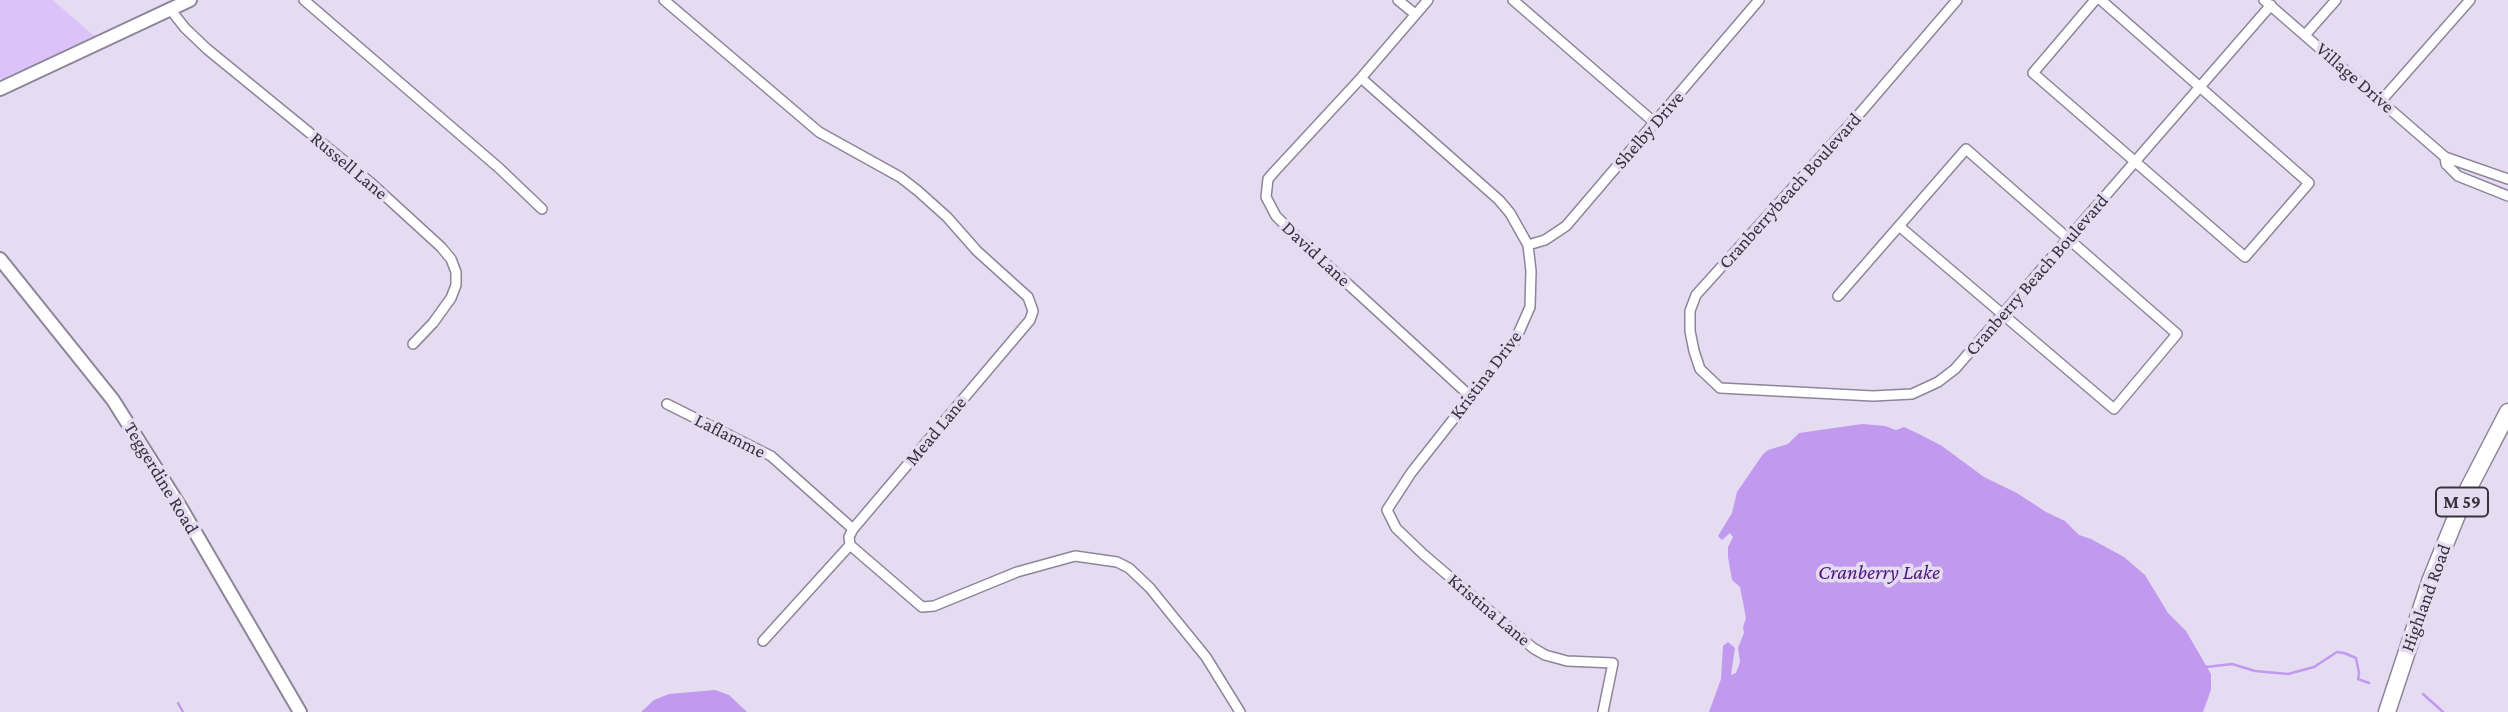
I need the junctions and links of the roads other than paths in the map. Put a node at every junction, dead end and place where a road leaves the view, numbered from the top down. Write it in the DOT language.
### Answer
graph roads {
  1 [pos="190,0"];
  2 [pos="304,0"];
  3 [pos="664,0"];
  4 [pos="1398,0"];
  5 [pos="1429,0"];
  6 [pos="1513,0"];
  7 [pos="1759,0"];
  8 [pos="1957,0"];
  9 [pos="2095,0"];
  10 [pos="2101,0"];
  11 [pos="2336,0"];
  12 [pos="2470,0"];
  13 [pos="2268,3"];
  14 [pos="170,9"];
  15 [pos="1415,14"];
  16 [pos="2305,36"];
  17 [pos="1361,78"];
  18 [pos="2200,87"];
  19 [pos="0,89"];
  20 [pos="2381,101"];
  21 [pos="1655,123"];
  22 [pos="2445,157"];
  23 [pos="2135,162"];
  24 [pos="2508,179"];
  25 [pos="2508,196"];
  26 [pos="542,209"];
  27 [pos="1899,226"];
  28 [pos="2068,239"];
  29 [pos="1528,246"];
  30 [pos="0,259"];
  31 [pos="1838,296"];
  32 [pos="2003,314"];
  33 [pos="413,344"];
  34 [pos="1730,390"];
  35 [pos="1470,396"];
  36 [pos="667,404"];
  37 [pos="2508,412"];
  38 [pos="1388,513"];
  39 [pos="853,529"];
  40 [pos="849,545"];
  41 [pos="763,641"];
  42 [pos="300,712"];
  43 [pos="1240,712"];
  44 [pos="1603,712"];
  45 [pos="2387,712"];
  1 -- 14 [label="street"];
  2 -- 26 [label="street"];
  3 -- 39 [label="street, Mead Lane"];
  4 -- 15 [label="street"];
  5 -- 15 [label="street, David Lane"];
  6 -- 21 [label="street"];
  7 -- 21 [label="street, Shelby Drive"];
  8 -- 34 [label="street, Cranberrybeach Boulevard"];
  9 -- 23 [label="street"];
  10 -- 18 [label="street"];
  11 -- 16 [label="street"];
  12 -- 20 [label="street"];
  13 -- 16 [label="street, Village Drive"];
  13 -- 18 [label="street, Cranberry Beach Boulevard"];
  14 -- 19 [label="street"];
  14 -- 33 [label="street, Russell Lane"];
  15 -- 17 [label="street, David Lane"];
  16 -- 20 [label="street, Village Drive"];
  17 -- 29 [label="street, Kristina Drive"];
  17 -- 35 [label="street, David Lane"];
  18 -- 23 [label="street, Cranberry Beach Boulevard"];
  18 -- 23 [label="street"];
  20 -- 22 [label="street, Village Drive"];
  21 -- 29 [label="street, Shelby Drive"];
  22 -- 24 [label="street, Village Drive"];
  22 -- 25 [label="street, Village Drive"];
  23 -- 28 [label="street, Cranberry Beach Boulevard"];
  27 -- 28 [label="street"];
  27 -- 31 [label="street"];
  27 -- 32 [label="street"];
  28 -- 32 [label="street, Cranberry Beach Boulevard"];
  28 -- 32 [label="street"];
  29 -- 35 [label="street, Kristina Drive"];
  30 -- 42 [label="street, Teggerdine Road"];
  32 -- 34 [label="street, Cranberry Beach Boulevard"];
  35 -- 38 [label="street, Kristina Drive"];
  36 -- 39 [label="street, Laflamme"];
  37 -- 45 [label="highway, Highland Road / M 59"];
  38 -- 44 [label="street, Kristina Lane"];
  39 -- 40 [label="street, Mead Lane"];
  40 -- 41 [label="street"];
  40 -- 43 [label="street"];
}
